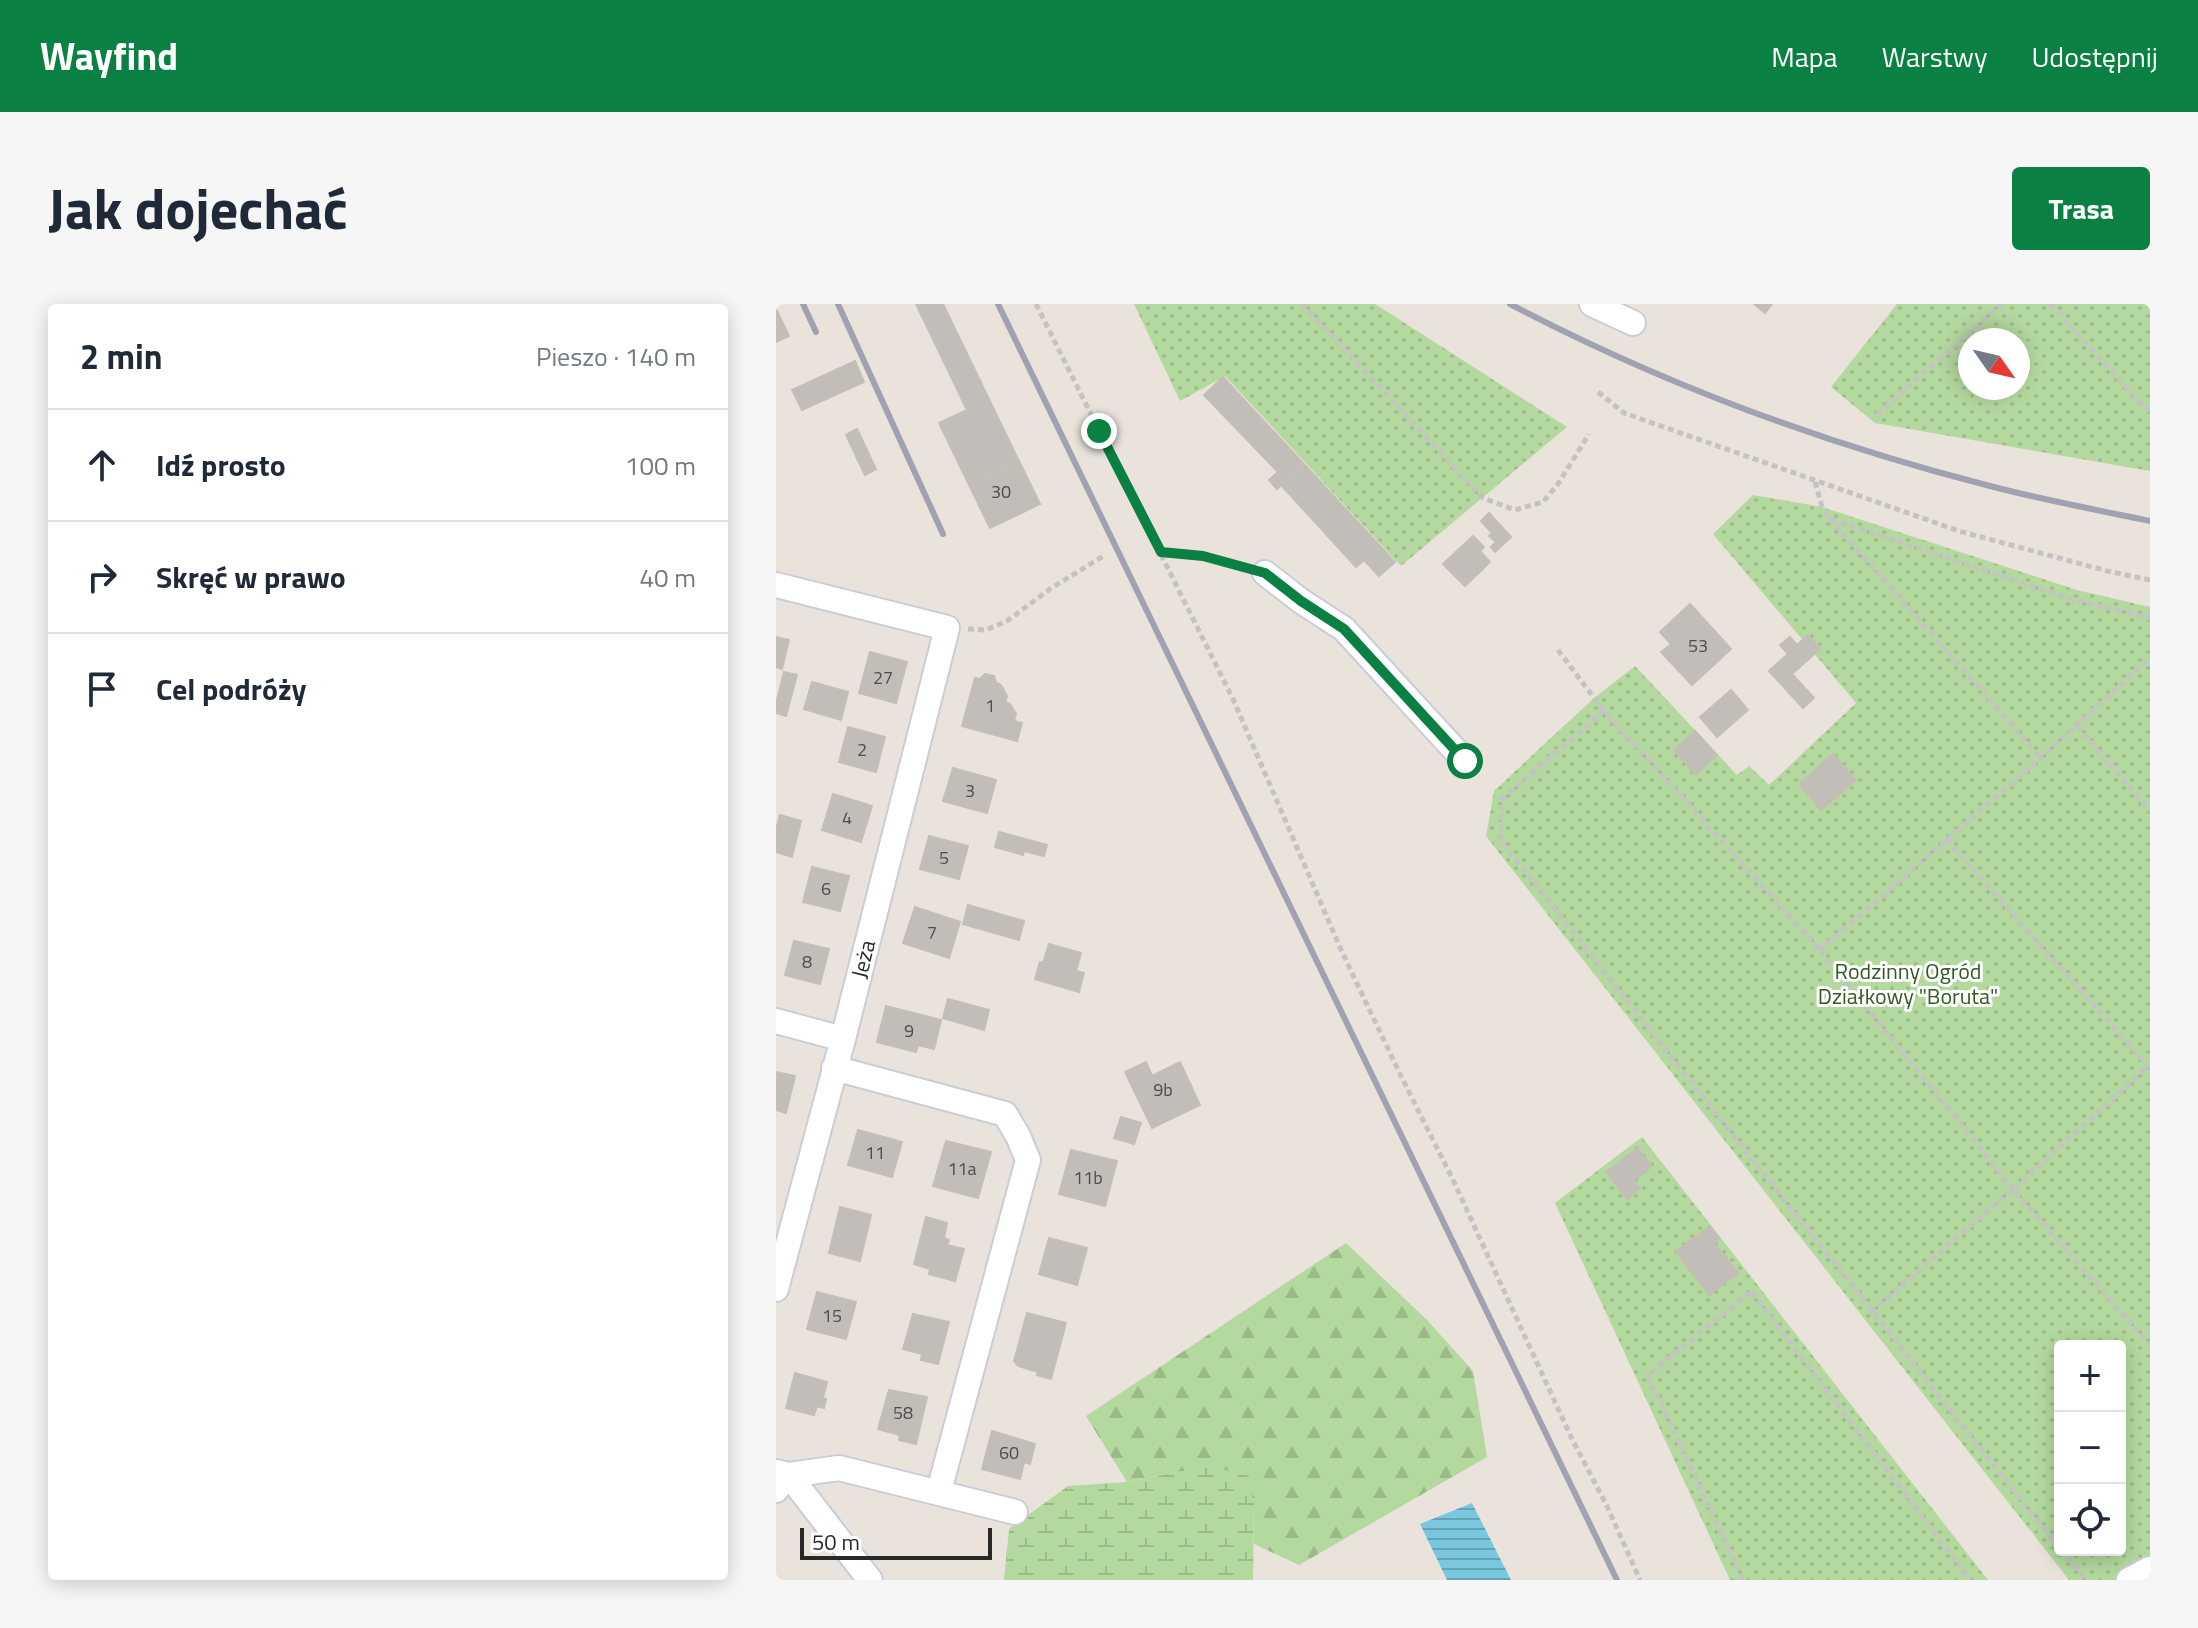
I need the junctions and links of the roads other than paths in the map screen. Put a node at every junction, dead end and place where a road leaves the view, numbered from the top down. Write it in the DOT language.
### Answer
graph roads {
  1 [pos="1592,304"];
  2 [pos="1633,323"];
  3 [pos="1265,573"];
  4 [pos="776,585"];
  5 [pos="1465,761"];
  6 [pos="776,1021"];
  7 [pos="843,1039"];
  8 [pos="834,1068"];
  9 [pos="776,1289"];
  10 [pos="780,1479"];
  11 [pos="939,1491"];
  12 [pos="1015,1512"];
  13 [pos="2150,1569"];
  14 [pos="870,1580"];
  15 [pos="2129,1580"];
  1 -- 2 [label="street"];
  3 -- 5 [label="street"];
  4 -- 7 [label="street, Jeża"];
  6 -- 7 [label="street"];
  7 -- 8 [label="street, Jeża"];
  8 -- 9 [label="street, Jeża"];
  8 -- 11 [label="street"];
  10 -- 11 [label="street"];
  10 -- 14 [label="street"];
  11 -- 12 [label="street"];
  13 -- 15 [label="street"];
}
